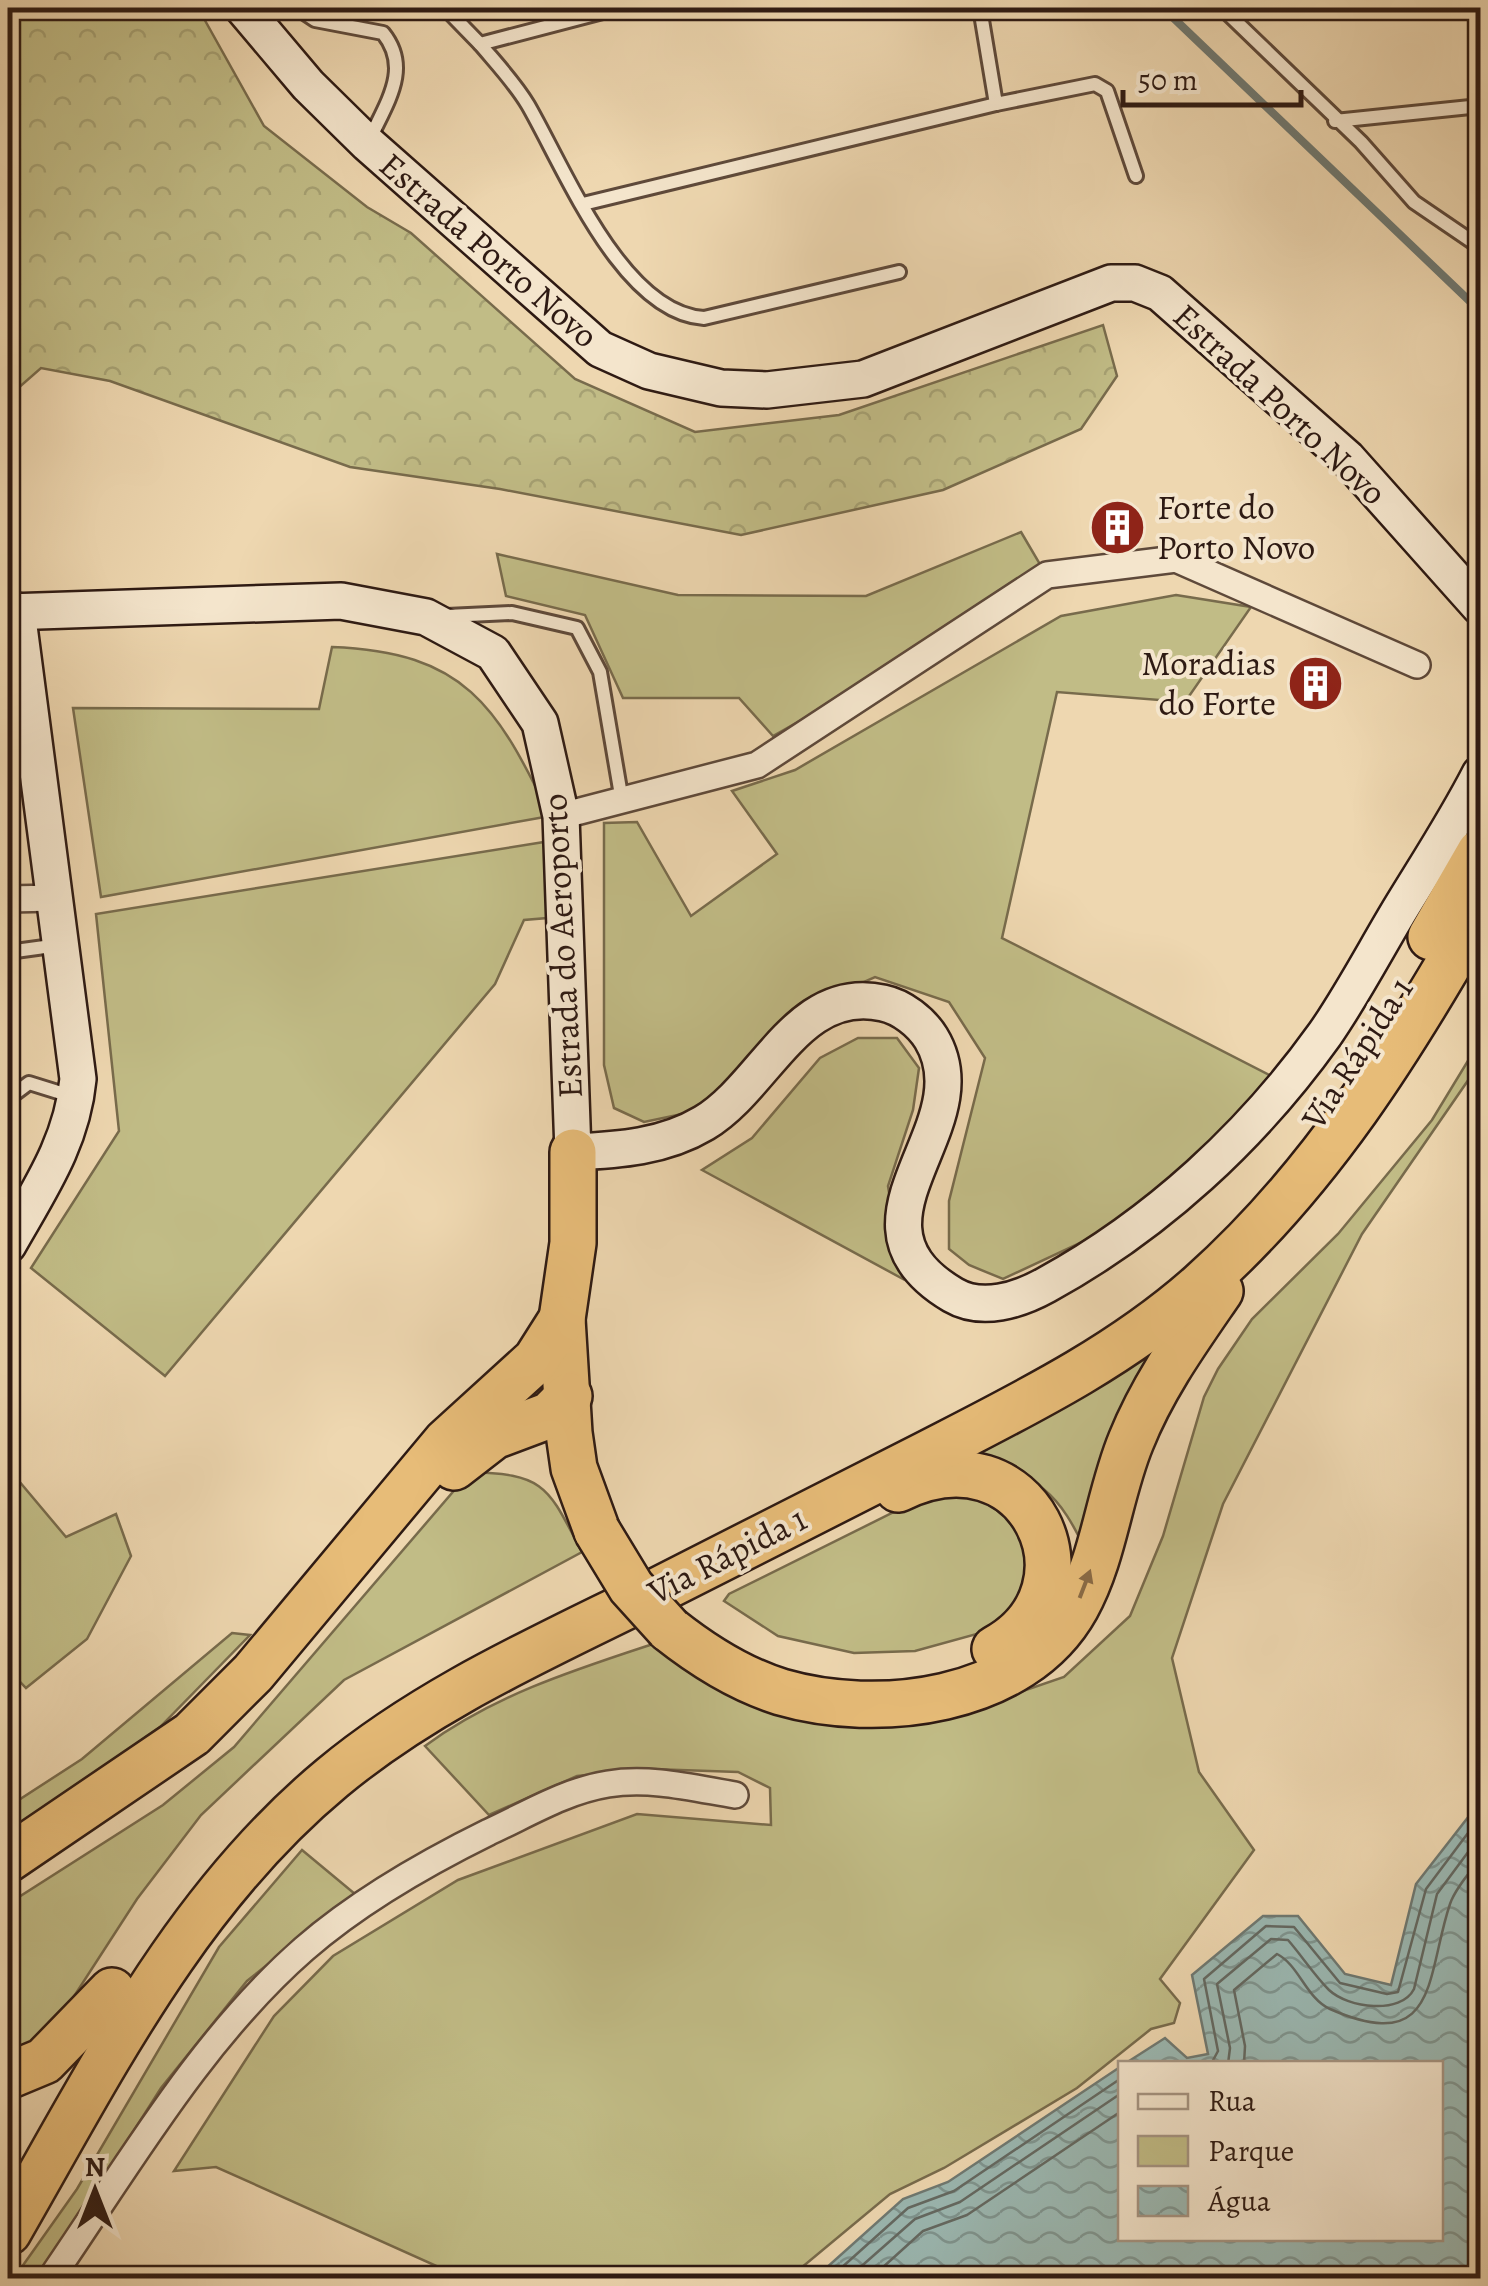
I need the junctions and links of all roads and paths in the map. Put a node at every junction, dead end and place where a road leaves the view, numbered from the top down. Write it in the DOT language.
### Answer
graph roads {
  1 [pos="243,8"];
  2 [pos="298,8"];
  3 [pos="446,8"];
  4 [pos="618,8"];
  5 [pos="980,8"];
  6 [pos="1222,8"];
  7 [pos="480,44"];
  8 [pos="996,104"];
  9 [pos="1480,106"];
  10 [pos="1335,122"];
  11 [pos="368,144"];
  12 [pos="1136,176"];
  13 [pos="583,204"];
  14 [pos="1480,247"];
  15 [pos="899,272"];
  16 [pos="1480,607"];
  17 [pos="12,611"];
  18 [pos="426,617"];
  19 [pos="1416,665"];
  20 [pos="1480,774"];
  21 [pos="622,801"];
  22 [pos="561,816"];
  23 [pos="1480,852"];
  24 [pos="56,898"];
  25 [pos="8,900"];
  26 [pos="1480,910"];
  27 [pos="62,945"];
  28 [pos="8,952"];
  29 [pos="9,1098"];
  30 [pos="76,1098"];
  31 [pos="573,1152"];
  32 [pos="1271,1218"];
  33 [pos="573,1243"];
  34 [pos="8,1245"];
  35 [pos="562,1318"];
  36 [pos="577,1396"];
  37 [pos="496,1418"];
  38 [pos="574,1468"];
  39 [pos="608,1527"];
  40 [pos="680,1608"];
  41 [pos="735,1795"];
  42 [pos="8,1858"];
  43 [pos="8,1882"];
  44 [pos="112,1991"];
  45 [pos="8,2076"];
  46 [pos="8,2173"];
  47 [pos="8,2232"];
  48 [pos="51,2278"];
  1 -- 11 [label="main road, Estrada Porto Novo"];
  2 -- 11 [label="lane"];
  3 -- 7 [label="lane"];
  4 -- 7 [label="lane"];
  5 -- 8 [label="lane"];
  6 -- 10 [label="lane"];
  7 -- 13 [label="lane"];
  8 -- 12 [label="lane"];
  8 -- 13 [label="lane"];
  9 -- 10 [label="lane"];
  10 -- 14 [label="lane"];
  11 -- 16 [label="main road, Estrada Porto Novo"];
  13 -- 15 [label="lane"];
  17 -- 18 [label="main road, Estrada do Aeroporto"];
  17 -- 24 [label="main road"];
  18 -- 21 [label="lane"];
  18 -- 22 [label="main road, Estrada do Aeroporto"];
  19 -- 21 [label="street"];
  20 -- 31 [label="main road"];
  21 -- 22 [label="street"];
  22 -- 31 [label="main road, Estrada do Aeroporto"];
  23 -- 44 [label="highway, Via Rápida 1"];
  24 -- 25 [label="street"];
  24 -- 27 [label="main road"];
  26 -- 32 [label="highway, Via Rápida 1"];
  27 -- 28 [label="lane"];
  27 -- 30 [label="main road"];
  29 -- 30 [label="lane"];
  30 -- 34 [label="main road"];
  31 -- 33 [label="highway"];
  32 -- 40 [label="highway, Via Rápida 1"];
  40 -- 32 [label="highway, one-way"];
  33 -- 35 [label="highway"];
  33 -- 36 [label="highway"];
  35 -- 36 [label="highway"];
  35 -- 37 [label="highway"];
  36 -- 37 [label="highway"];
  36 -- 38 [label="highway"];
  36 -- 39 [label="highway"];
  37 -- 38 [label="highway"];
  37 -- 42 [label="highway"];
  37 -- 43 [label="highway"];
  38 -- 39 [label="highway"];
  39 -- 40 [label="highway, bridge"];
  40 -- 40 [label="highway"];
  40 -- 47 [label="highway, Via Rápida 1"];
  41 -- 48 [label="street"];
  44 -- 45 [label="highway"];
  44 -- 46 [label="highway, Via Rápida 1"];
}
